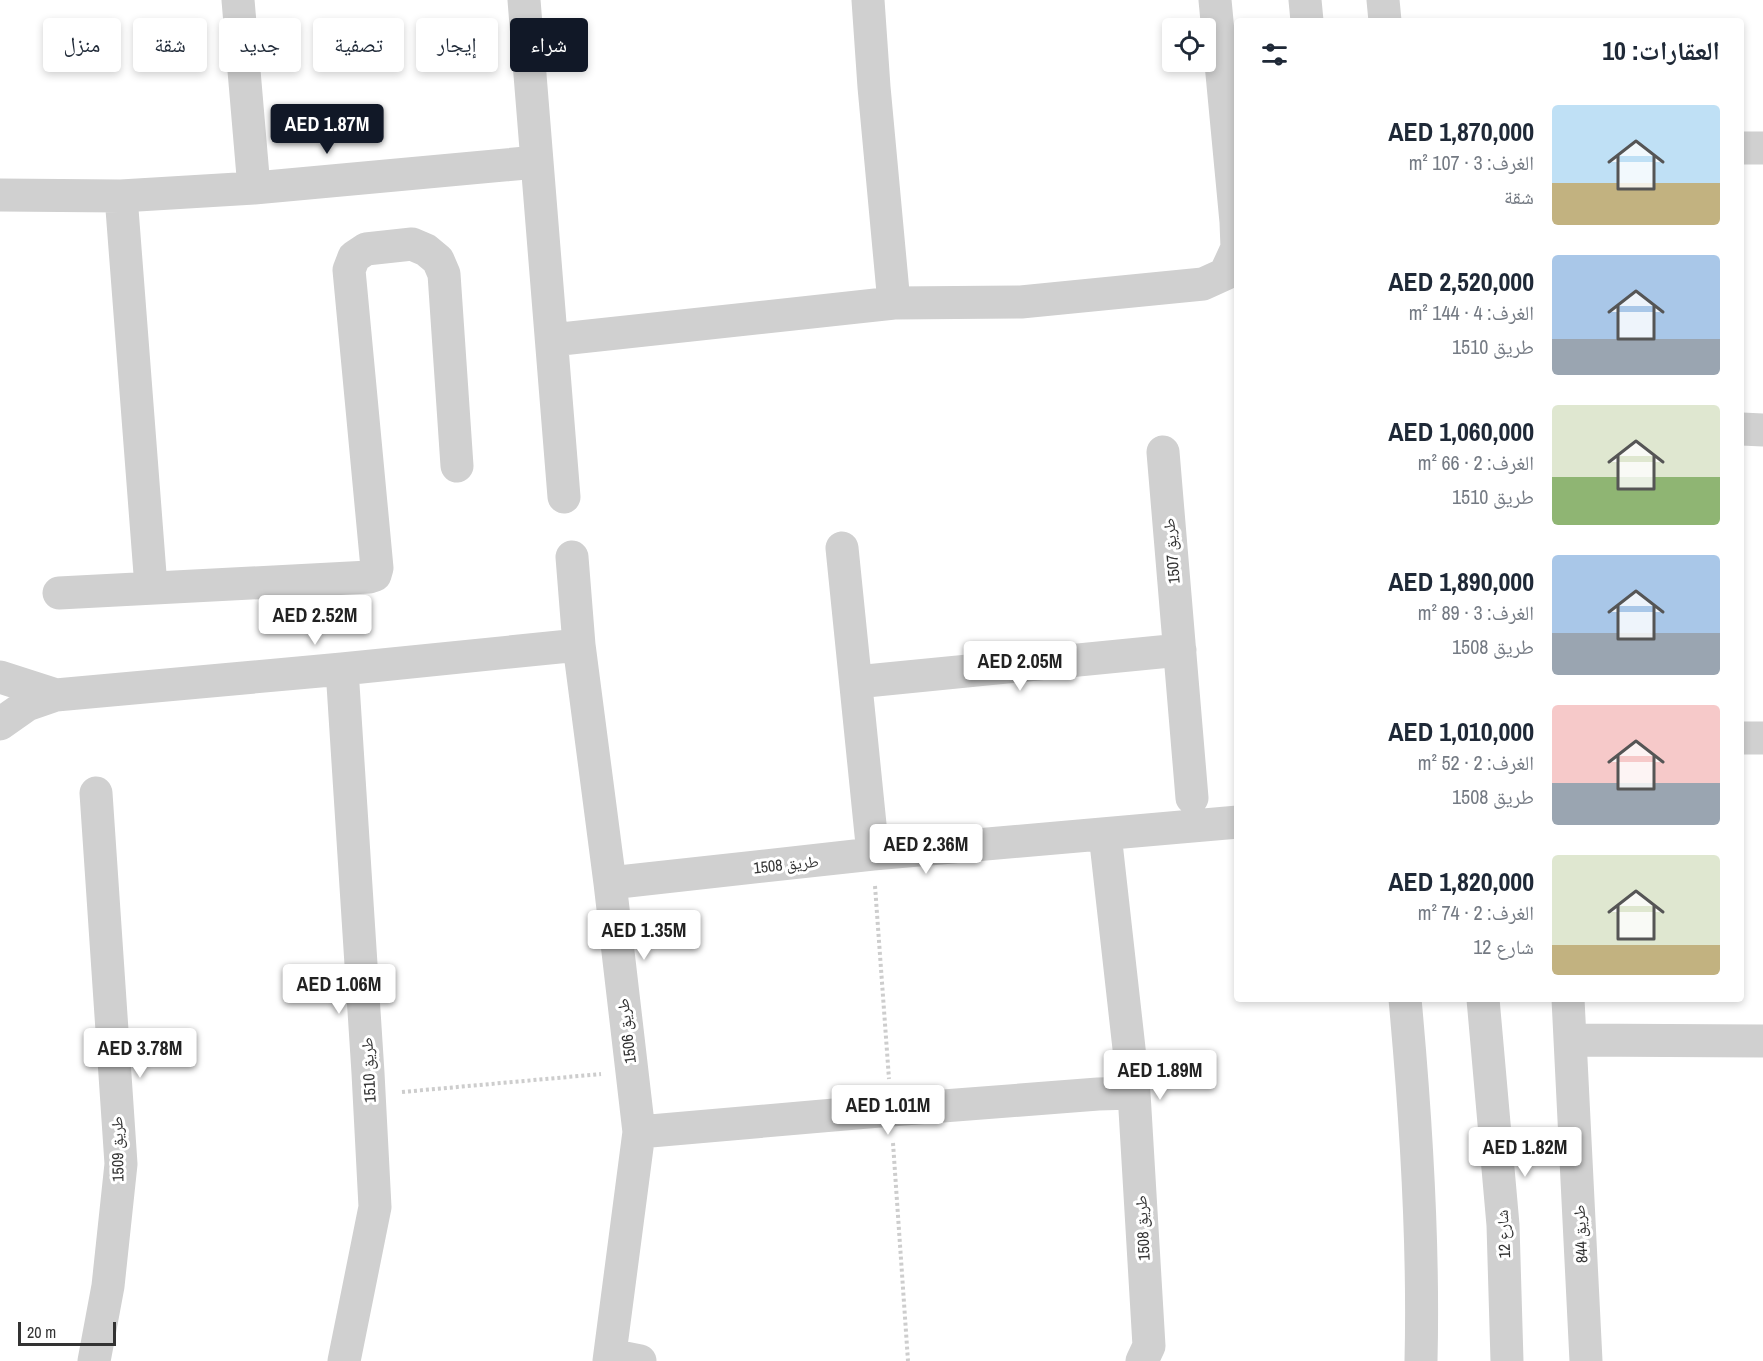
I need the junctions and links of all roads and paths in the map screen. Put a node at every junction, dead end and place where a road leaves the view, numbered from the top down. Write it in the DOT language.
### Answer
graph roads {
  1 [pos="238,0"];
  2 [pos="524,0"];
  3 [pos="868,0"];
  4 [pos="1215,0"];
  5 [pos="1305,0"];
  6 [pos="1383,0"];
  7 [pos="1307,18"];
  8 [pos="1386,18"];
  9 [pos="1744,148"];
  10 [pos="1763,148"];
  11 [pos="537,162"];
  12 [pos="254,188"];
  13 [pos="0,195"];
  14 [pos="121,196"];
  15 [pos="1234,201"];
  16 [pos="1234,254"];
  17 [pos="894,303"];
  18 [pos="552,340"];
  19 [pos="1744,429"];
  20 [pos="1763,430"];
  21 [pos="1163,452"];
  22 [pos="457,466"];
  23 [pos="564,498"];
  24 [pos="842,548"];
  25 [pos="572,557"];
  26 [pos="150,587"];
  27 [pos="59,593"];
  28 [pos="579,645"];
  29 [pos="1180,650"];
  30 [pos="342,669"];
  31 [pos="0,677"];
  32 [pos="856,682"];
  33 [pos="56,695"];
  34 [pos="0,724"];
  35 [pos="1744,738"];
  36 [pos="1763,738"];
  37 [pos="96,793"];
  38 [pos="1192,798"];
  39 [pos="1234,822"];
  40 [pos="1105,834"];
  41 [pos="873,854"];
  42 [pos="610,883"];
  43 [pos="1405,1002"];
  44 [pos="1484,1002"];
  45 [pos="1568,1002"];
  46 [pos="1570,1040"];
  47 [pos="1763,1041"];
  48 [pos="631,1072"];
  49 [pos="1134,1093"];
  50 [pos="369,1095"];
  51 [pos="639,1132"];
  52 [pos="620,1359"];
  53 [pos="94,1361"];
  54 [pos="344,1361"];
  55 [pos="1142,1361"];
  56 [pos="1421,1361"];
  57 [pos="1507,1361"];
  58 [pos="1586,1361"];
  1 -- 12 [label="street"];
  2 -- 11 [label="street"];
  3 -- 17 [label="street"];
  4 -- 15 [label="street"];
  5 -- 7 [label="street"];
  6 -- 8 [label="street"];
  9 -- 10 [label="street"];
  11 -- 12 [label="street"];
  11 -- 18 [label="street"];
  12 -- 14 [label="street"];
  13 -- 14 [label="street"];
  14 -- 26 [label="street"];
  16 -- 17 [label="street"];
  17 -- 18 [label="street"];
  18 -- 23 [label="street"];
  19 -- 20 [label="street"];
  21 -- 29 [label="street, طريق 1507"];
  22 -- 26 [label="street"];
  24 -- 32 [label="street"];
  25 -- 28 [label="street, طريق 1506"];
  26 -- 27 [label="street"];
  28 -- 30 [label="street"];
  28 -- 42 [label="street, طريق 1506"];
  29 -- 32 [label="street"];
  29 -- 38 [label="street, طريق 1507"];
  30 -- 33 [label="street"];
  30 -- 50 [label="street, طريق 1510"];
  31 -- 33 [label="street"];
  32 -- 41 [label="street"];
  33 -- 34 [label="street"];
  35 -- 36 [label="street"];
  37 -- 53 [label="street, طريق 1509"];
  39 -- 40 [label="street, طريق 1508"];
  40 -- 41 [label="street, طريق 1508"];
  40 -- 49 [label="street, طريق 1508"];
  41 -- 42 [label="street, طريق 1508"];
  42 -- 48 [label="street, طريق 1506"];
  43 -- 56 [label="street"];
  44 -- 57 [label="street, شارع 12"];
  45 -- 46 [label="street, طريق 844"];
  46 -- 47 [label="street"];
  46 -- 58 [label="street, طريق 844"];
  48 -- 50 [label="path"];
  48 -- 51 [label="street, طريق 1506"];
  49 -- 51 [label="street"];
  49 -- 55 [label="street, طريق 1508"];
  50 -- 54 [label="street, طريق 1510"];
  51 -- 52 [label="street, طريق 1506"];
}
